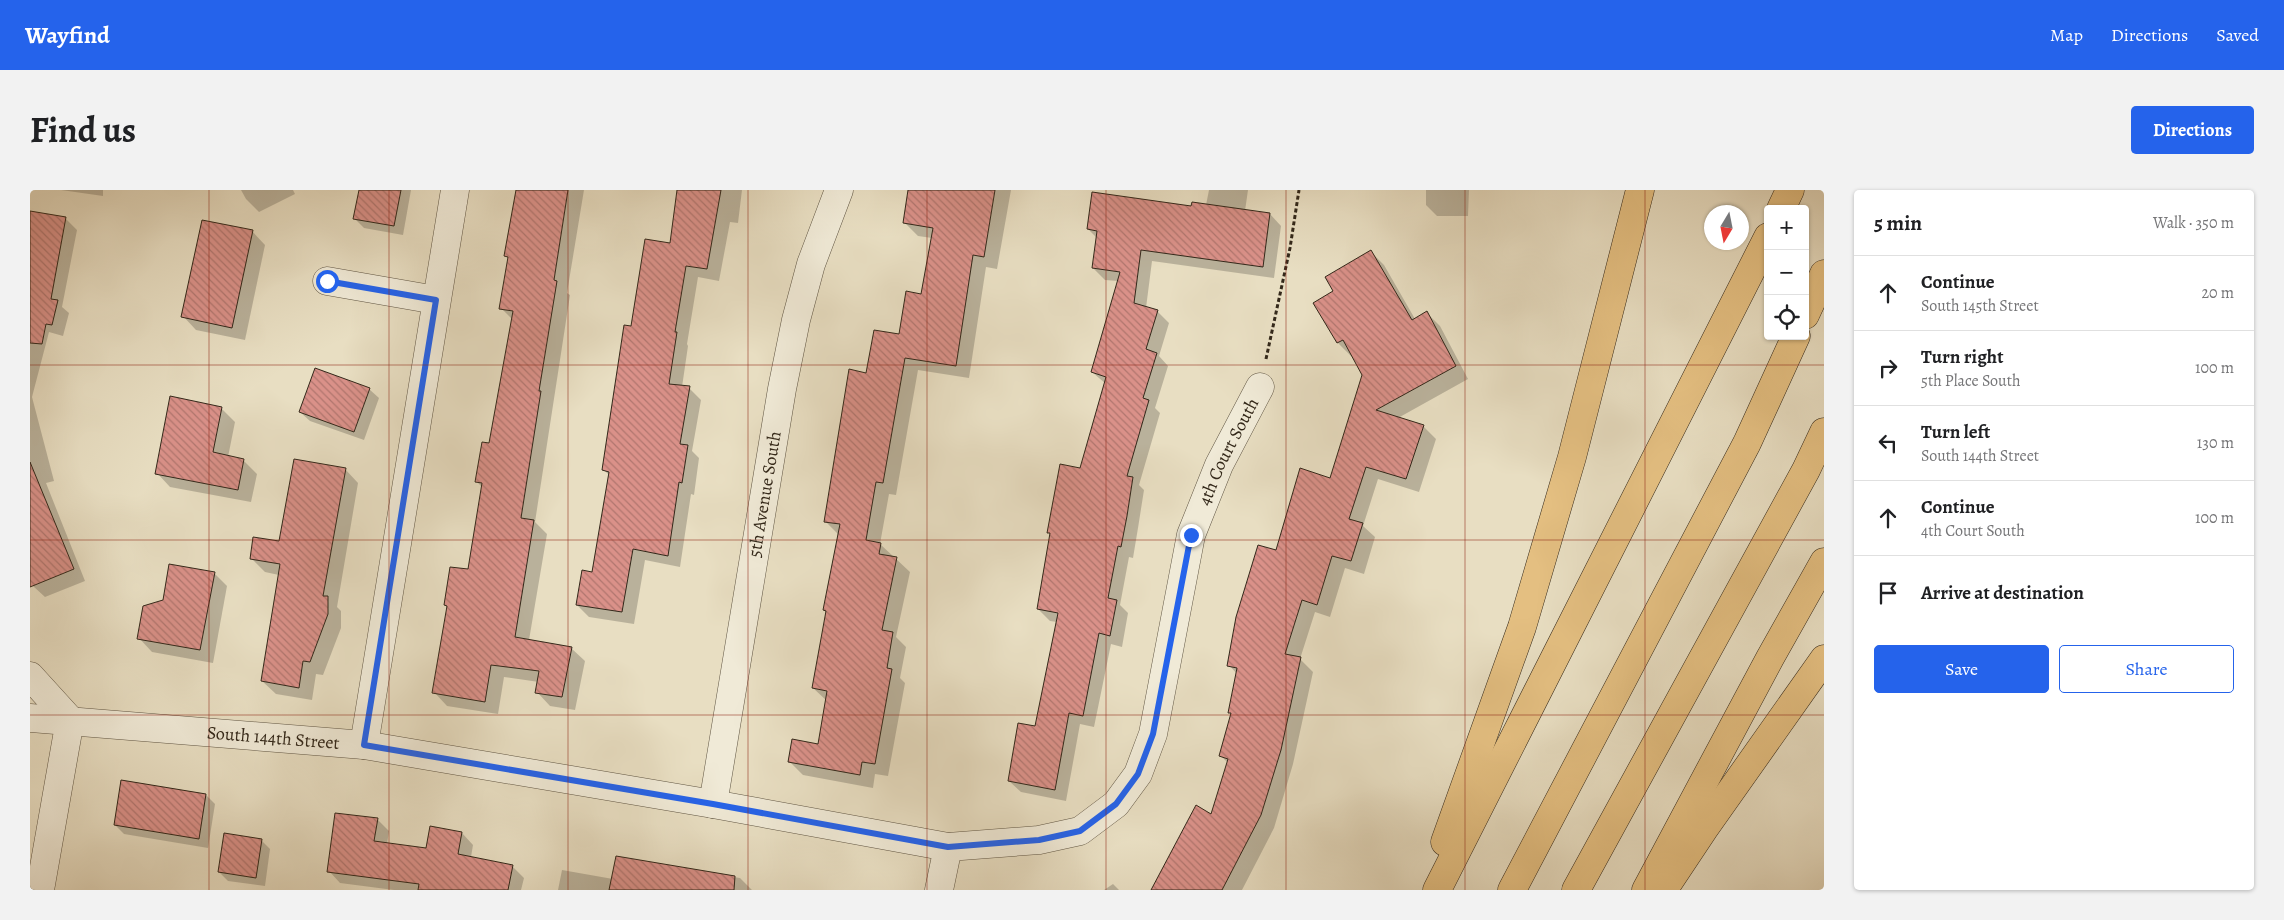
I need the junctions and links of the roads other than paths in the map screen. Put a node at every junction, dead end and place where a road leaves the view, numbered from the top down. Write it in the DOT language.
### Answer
graph roads {
  1 [pos="455,190"];
  2 [pos="840,190"];
  3 [pos="1640,190"];
  4 [pos="1790,190"];
  5 [pos="1783,205"];
  6 [pos="1764,244"];
  7 [pos="1824,274"];
  8 [pos="327,281"];
  9 [pos="436,300"];
  10 [pos="1809,306"];
  11 [pos="1794,340"];
  12 [pos="1260,387"];
  13 [pos="1824,432"];
  14 [pos="1824,562"];
  15 [pos="1824,659"];
  16 [pos="30,676"];
  17 [pos="30,718"];
  18 [pos="70,720"];
  19 [pos="364,745"];
  20 [pos="713,804"];
  21 [pos="948,847"];
  22 [pos="40,890"];
  23 [pos="939,890"];
  24 [pos="1427,890"];
  25 [pos="1437,890"];
  26 [pos="1512,890"];
  27 [pos="1576,890"];
  28 [pos="1646,890"];
  29 [pos="1664,890"];
  1 -- 9 [label="street"];
  2 -- 20 [label="street, 5th Avenue South"];
  3 -- 24 [label="highway"];
  4 -- 5 [label="highway"];
  6 -- 25 [label="highway"];
  7 -- 10 [label="highway"];
  8 -- 9 [label="street"];
  9 -- 19 [label="street"];
  11 -- 26 [label="highway"];
  12 -- 21 [label="street, 4th Court South"];
  13 -- 27 [label="highway"];
  14 -- 28 [label="highway"];
  15 -- 29 [label="highway"];
  16 -- 18 [label="street"];
  17 -- 18 [label="street, South 144th Street"];
  18 -- 19 [label="street, South 144th Street"];
  18 -- 22 [label="street"];
  19 -- 20 [label="street, South 144th Street"];
  20 -- 21 [label="street, South 144th Street"];
  21 -- 23 [label="street"];
}
